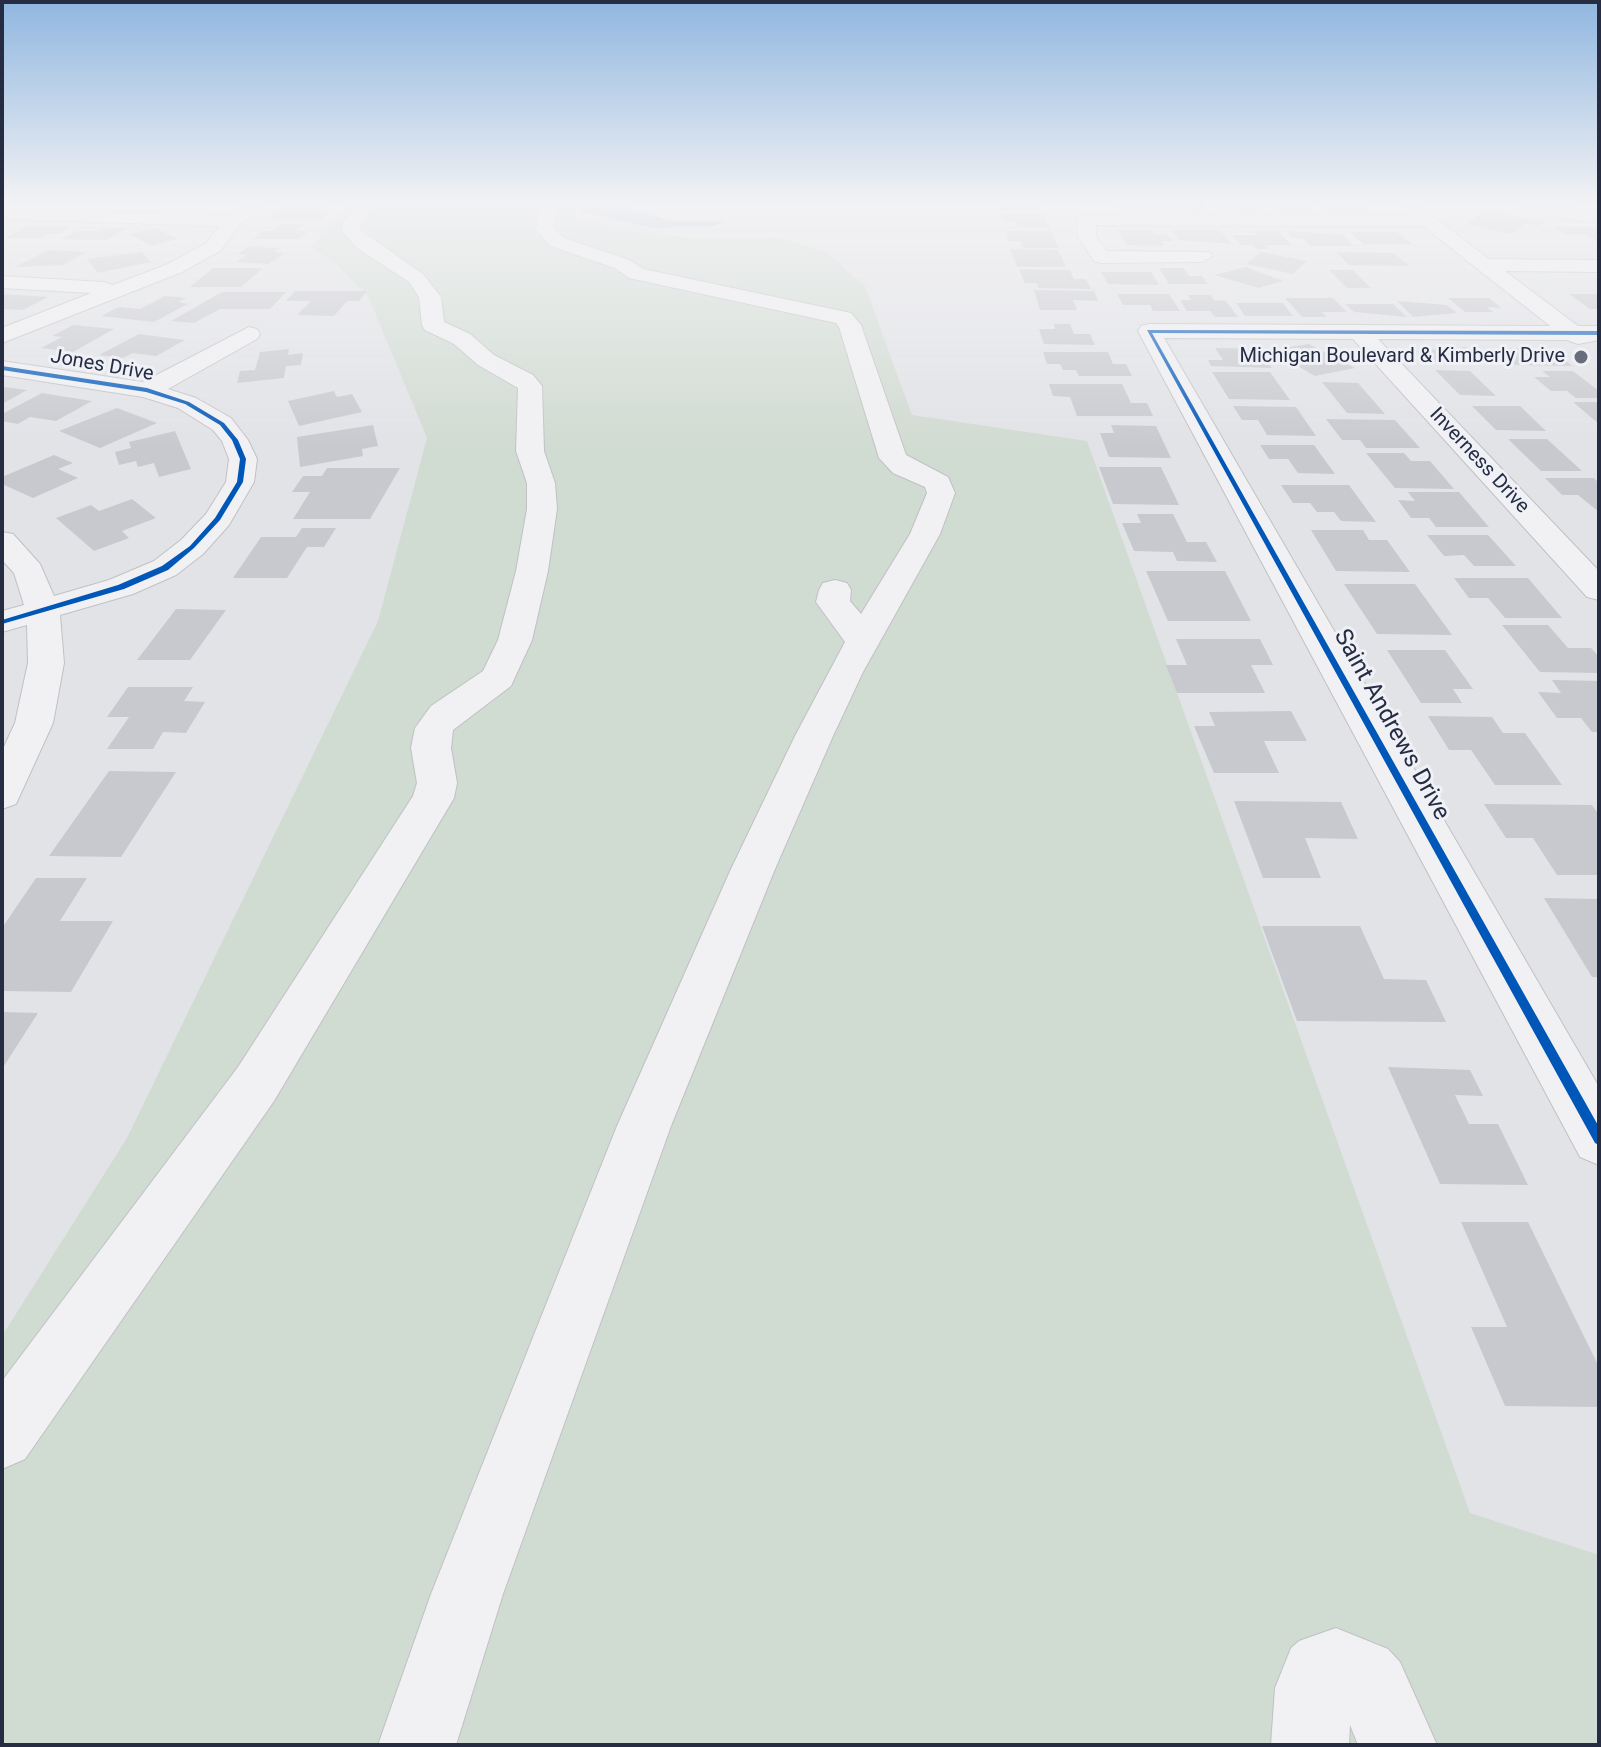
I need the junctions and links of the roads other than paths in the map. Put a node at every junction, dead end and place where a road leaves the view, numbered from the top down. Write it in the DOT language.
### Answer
graph roads {
  1 [pos="57,286"];
  2 [pos="135,286"];
  3 [pos="422,286"];
  4 [pos="692,286"];
  5 [pos="1512,287"];
  6 [pos="1554,288"];
  7 [pos="126,290"];
  8 [pos="1359,332"];
  9 [pos="1572,333"];
  10 [pos="1599,333"];
  11 [pos="249,334"];
  12 [pos="2,336"];
  13 [pos="1599,354"];
  14 [pos="2,368"];
  15 [pos="147,390"];
  16 [pos="2,541"];
  17 [pos="835,590"];
  18 [pos="1599,590"];
  19 [pos="43,610"];
  20 [pos="2,622"];
  21 [pos="862,642"];
  22 [pos="2,794"];
  23 [pos="1599,1139"];
  24 [pos="2,1436"];
  25 [pos="417,1745"];
  26 [pos="1310,1745"];
  27 [pos="1398,1745"];
  1 -- 7 [label="street"];
  2 -- 7 [label="street"];
  3 -- 24 [label="street"];
  4 -- 21 [label="street"];
  5 -- 6 [label="street"];
  5 -- 9 [label="street"];
  7 -- 12 [label="street"];
  8 -- 9 [label="street"];
  8 -- 18 [label="street, Inverness Drive"];
  8 -- 23 [label="street, Saint Andrews Drive"];
  9 -- 10 [label="street"];
  9 -- 13 [label="street"];
  11 -- 15 [label="street"];
  14 -- 15 [label="street, Jones Drive"];
  15 -- 19 [label="street, Jones Drive"];
  16 -- 19 [label="street"];
  17 -- 21 [label="street"];
  19 -- 20 [label="street, Jones Drive"];
  19 -- 22 [label="street"];
  21 -- 25 [label="street"];
  26 -- 27 [label="street"];
}
